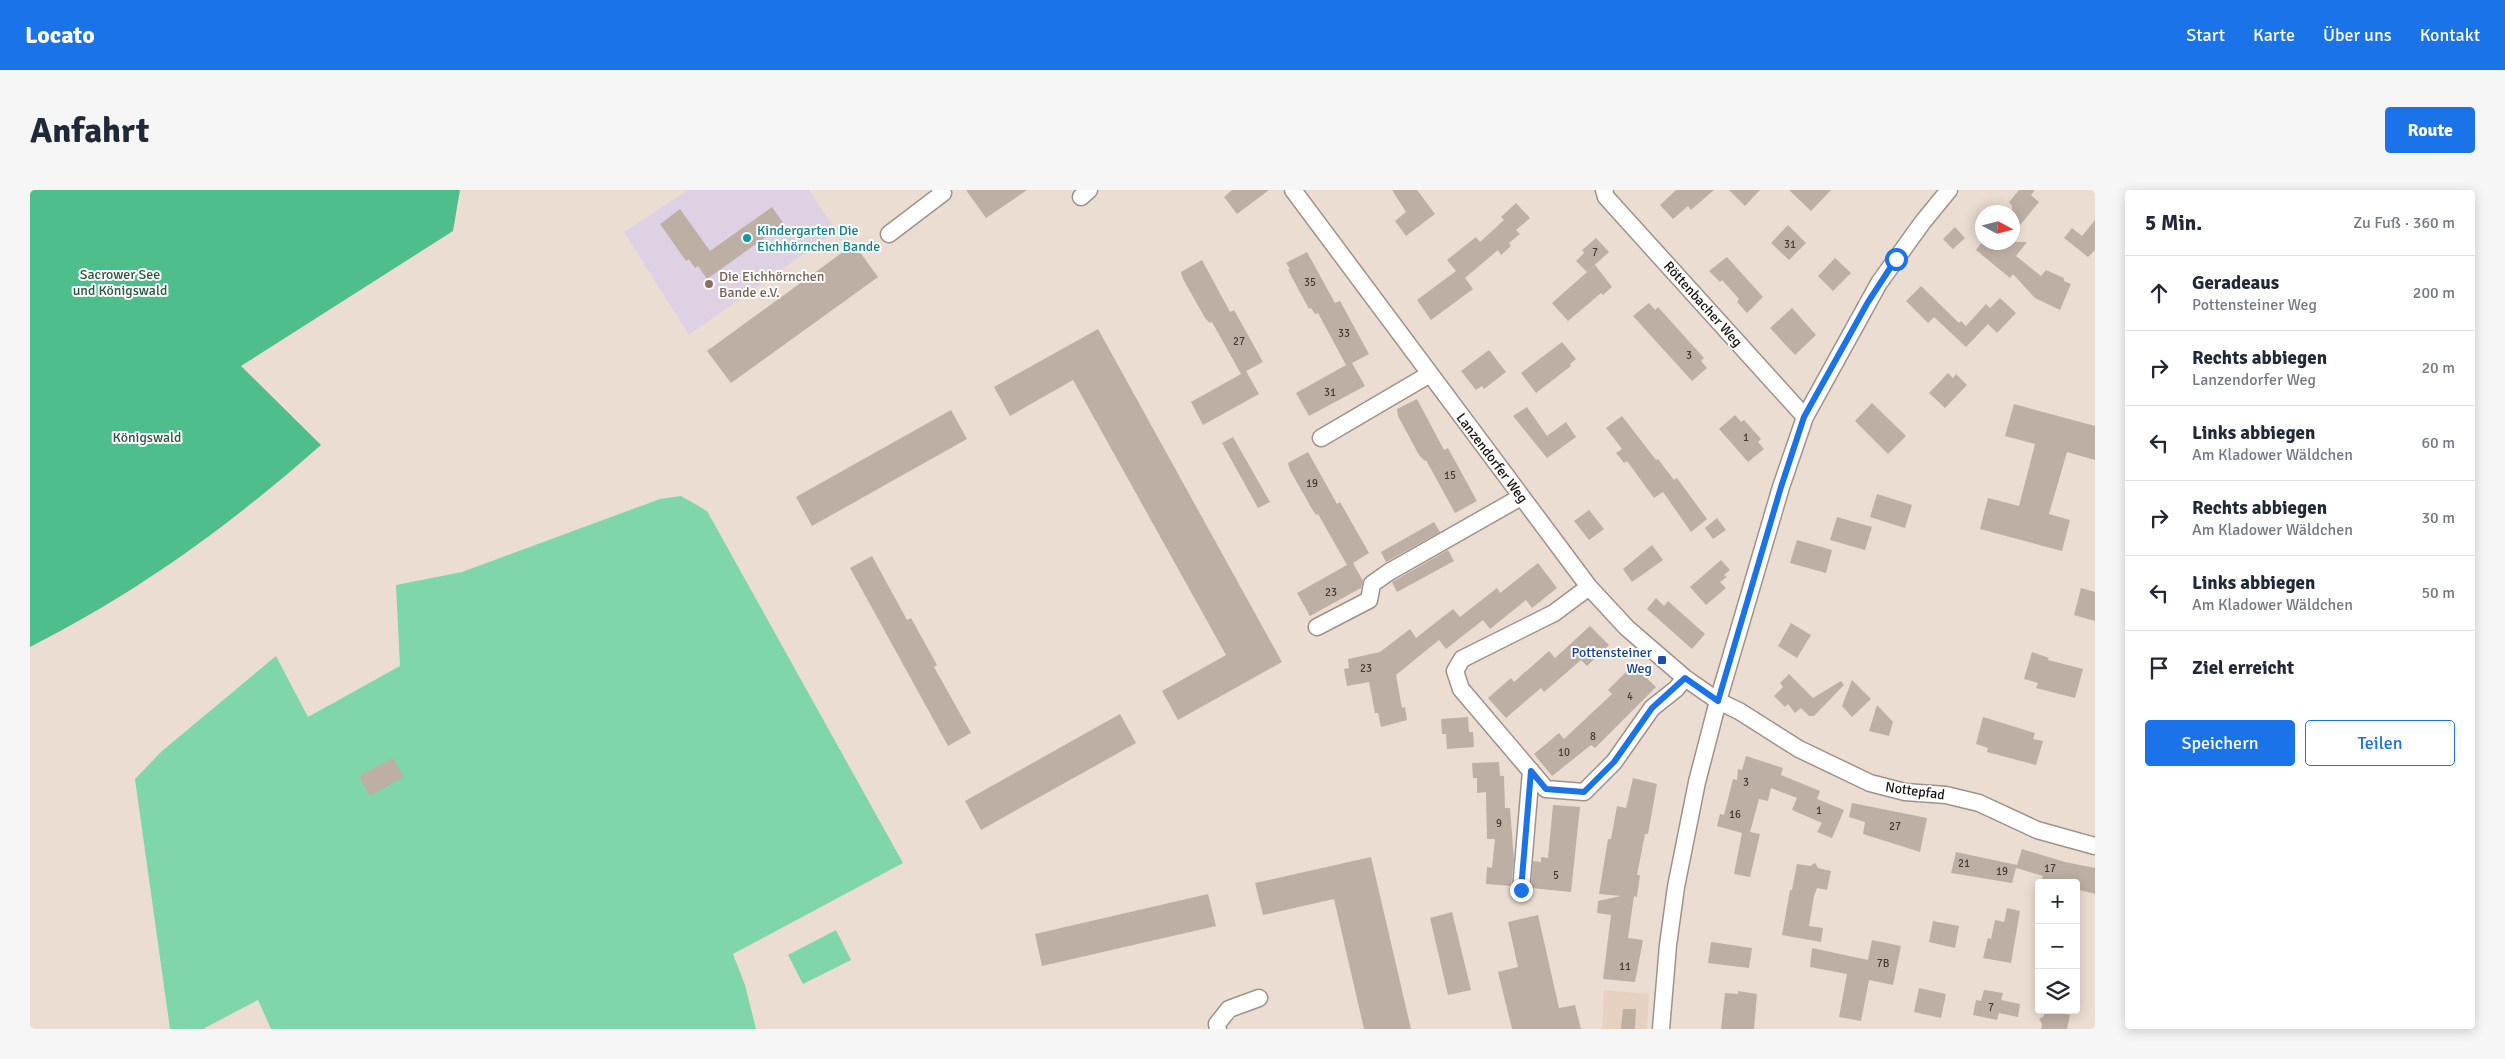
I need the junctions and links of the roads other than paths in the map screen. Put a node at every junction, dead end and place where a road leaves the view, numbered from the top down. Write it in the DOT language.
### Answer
graph roads {
  1 [pos="940,190"];
  2 [pos="1293,190"];
  3 [pos="1604,190"];
  4 [pos="1949,190"];
  5 [pos="889,234"];
  6 [pos="1430,374"];
  7 [pos="1804,417"];
  8 [pos="1321,438"];
  9 [pos="1521,497"];
  10 [pos="1589,587"];
  11 [pos="1317,627"];
  12 [pos="1685,678"];
  13 [pos="1718,701"];
  14 [pos="1531,771"];
  15 [pos="2095,846"];
  16 [pos="1521,890"];
  17 [pos="1259,998"];
  18 [pos="1218,1029"];
  19 [pos="1660,1029"];
  1 -- 5 [label="street"];
  2 -- 6 [label="street, Lanzendorfer Weg"];
  3 -- 7 [label="street, Röttenbacher Weg"];
  4 -- 7 [label="street"];
  6 -- 8 [label="street"];
  6 -- 9 [label="street, Lanzendorfer Weg"];
  7 -- 13 [label="street"];
  9 -- 10 [label="street, Lanzendorfer Weg"];
  9 -- 11 [label="street"];
  10 -- 12 [label="street, Lanzendorfer Weg"];
  10 -- 14 [label="street"];
  12 -- 13 [label="street, Lanzendorfer Weg"];
  12 -- 14 [label="street"];
  13 -- 15 [label="street, Nottepfad"];
  13 -- 19 [label="street"];
  14 -- 16 [label="street"];
  17 -- 18 [label="street"];
}
